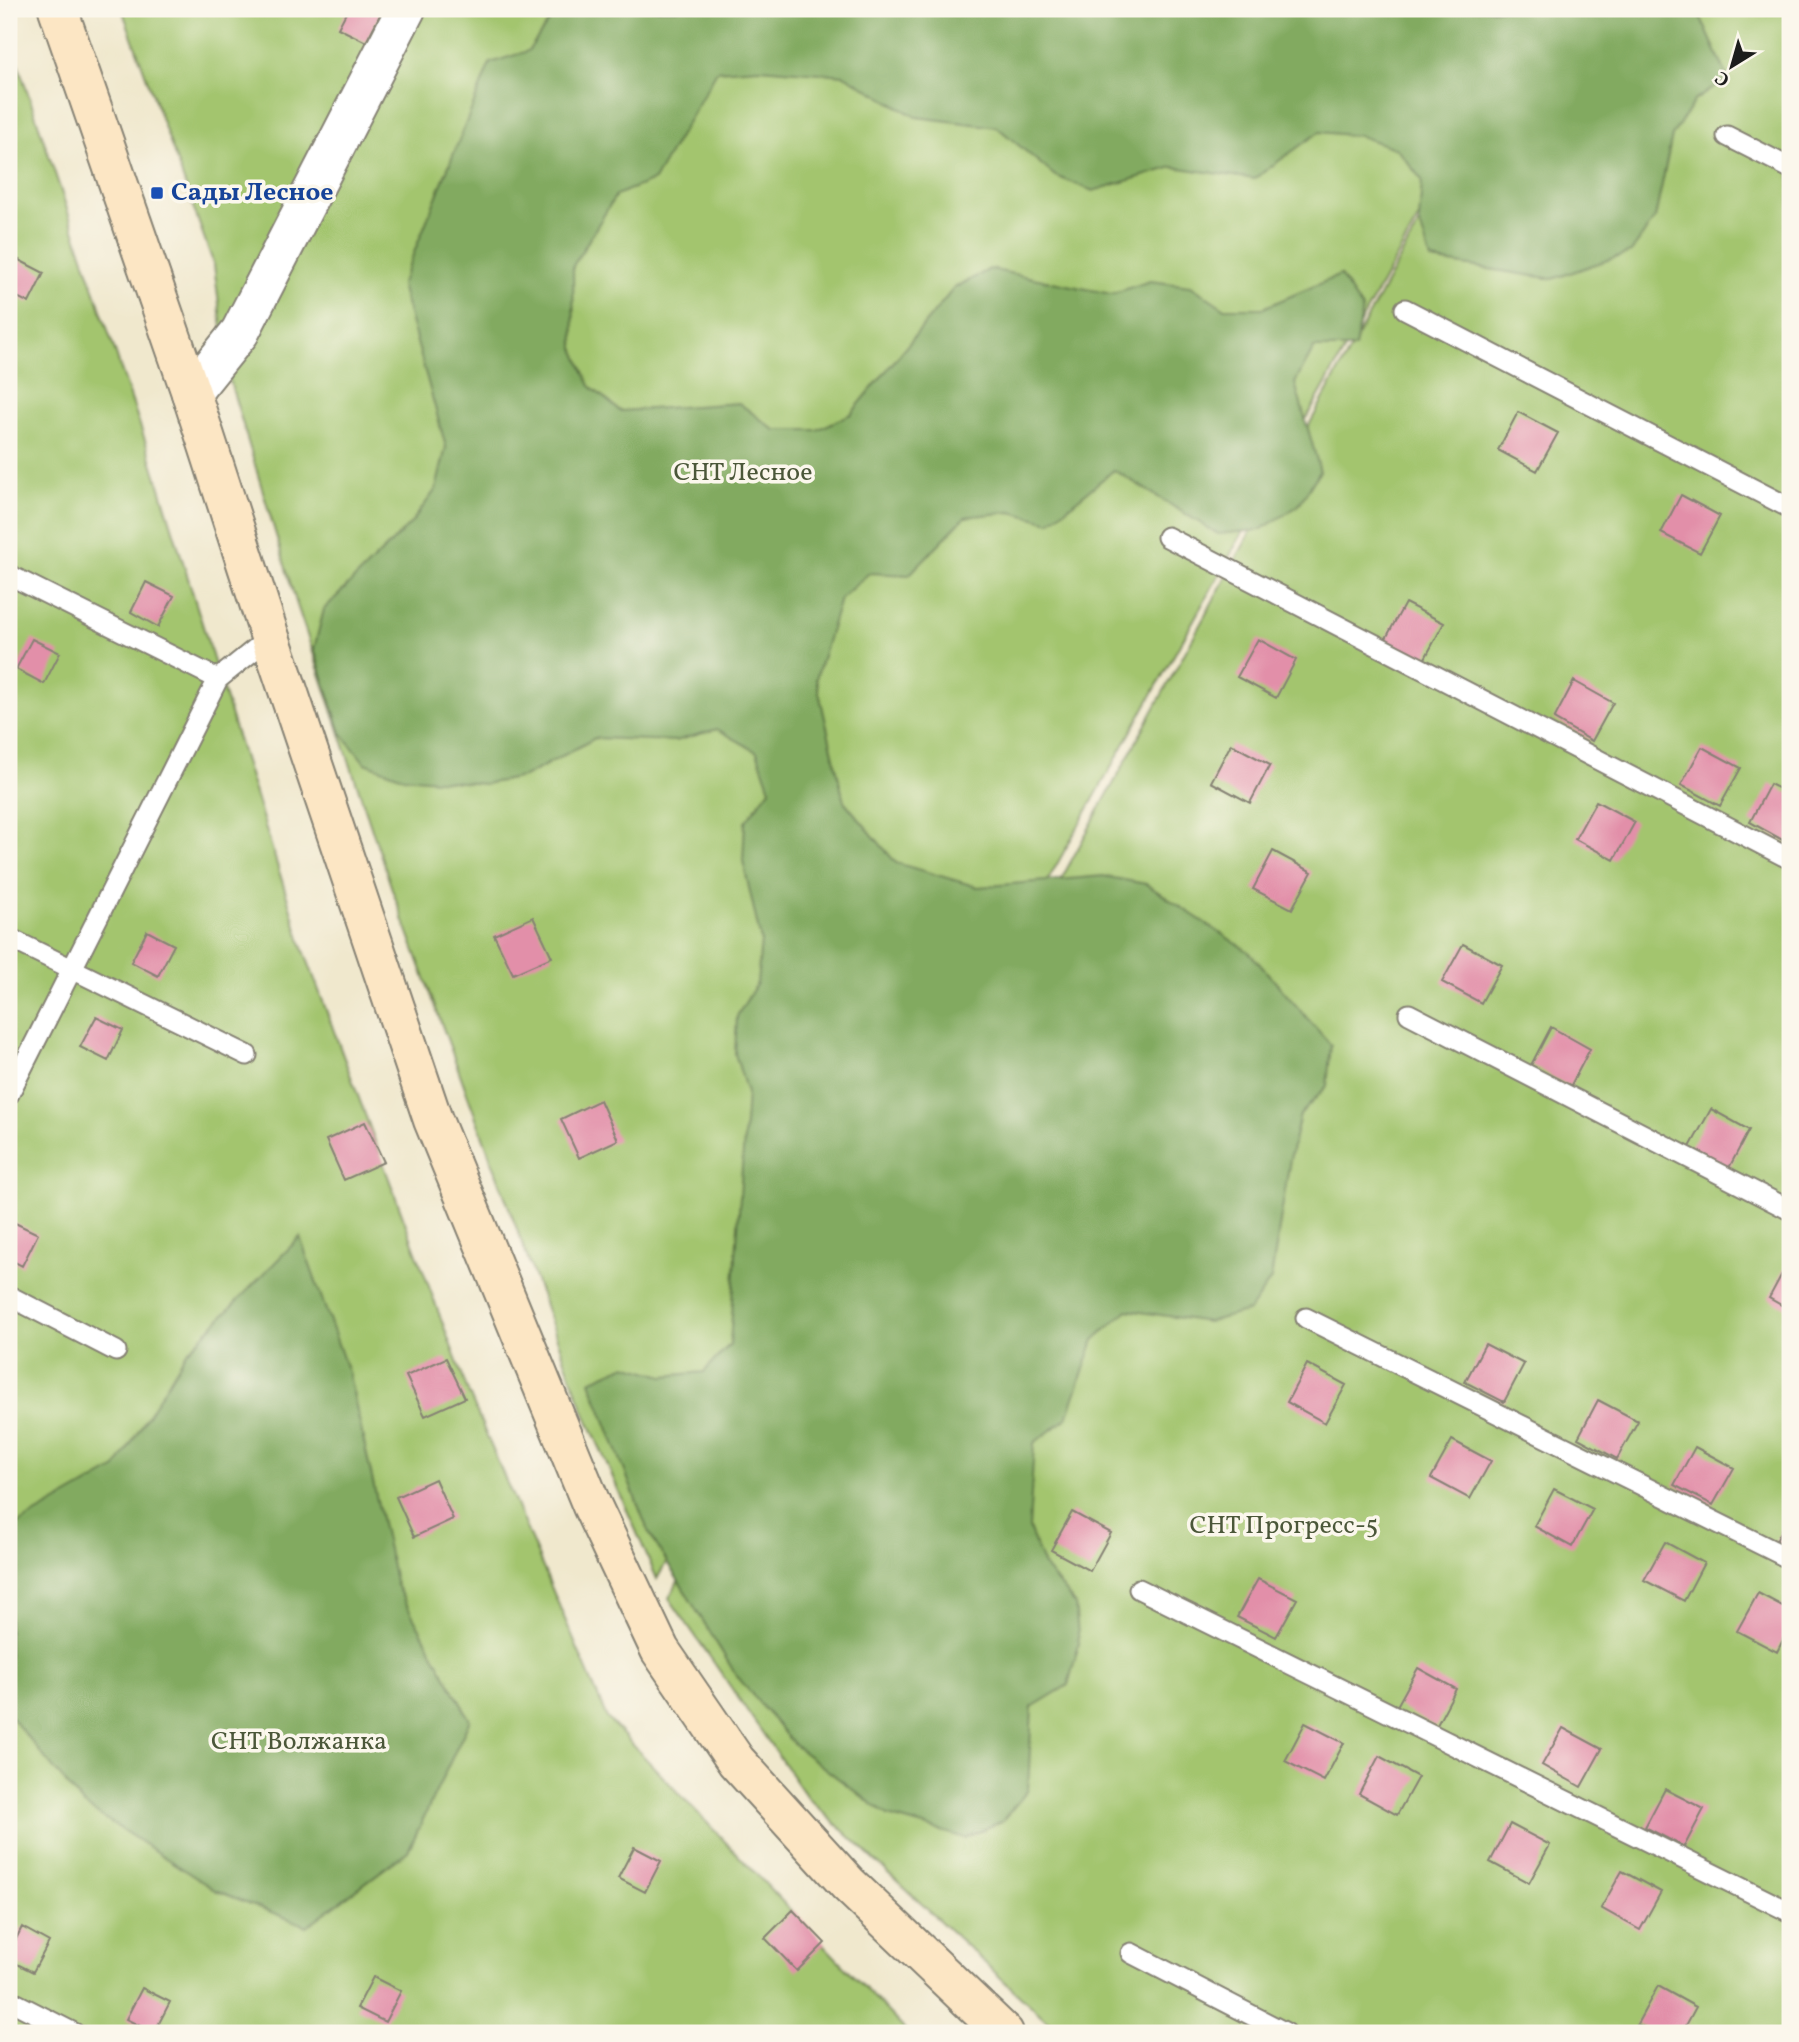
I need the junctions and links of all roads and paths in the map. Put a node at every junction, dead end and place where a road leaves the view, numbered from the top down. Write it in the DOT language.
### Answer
graph roads {
  1 [pos="58,9"];
  2 [pos="406,9"];
  3 [pos="1727,136"];
  4 [pos="1790,168"];
  5 [pos="1405,309"];
  6 [pos="191,393"];
  7 [pos="1790,508"];
  8 [pos="1167,537"];
  9 [pos="9,575"];
  10 [pos="270,637"];
  11 [pos="218,679"];
  12 [pos="1790,859"];
  13 [pos="9,938"];
  14 [pos="72,969"];
  15 [pos="1409,1014"];
  16 [pos="247,1055"];
  17 [pos="9,1094"];
  18 [pos="1790,1210"];
  19 [pos="9,1296"];
  20 [pos="1306,1318"];
  21 [pos="116,1351"];
  22 [pos="1790,1559"];
  23 [pos="1139,1588"];
  24 [pos="1790,1912"];
  25 [pos="1131,1952"];
  26 [pos="9,2000"];
  27 [pos="74,2033"];
  28 [pos="1004,2033"];
  29 [pos="1286,2033"];
  1 -- 6 [label="street"];
  2 -- 6 [label="street"];
  3 -- 4 [label="lane"];
  5 -- 7 [label="lane"];
  6 -- 10 [label="street"];
  8 -- 12 [label="lane"];
  9 -- 11 [label="lane"];
  10 -- 11 [label="lane"];
  10 -- 28 [label="street"];
  11 -- 14 [label="lane"];
  13 -- 14 [label="lane"];
  14 -- 16 [label="lane"];
  14 -- 17 [label="lane"];
  15 -- 18 [label="lane"];
  19 -- 21 [label="lane"];
  20 -- 22 [label="lane"];
  23 -- 24 [label="lane"];
  25 -- 29 [label="lane"];
  26 -- 27 [label="lane"];
}
